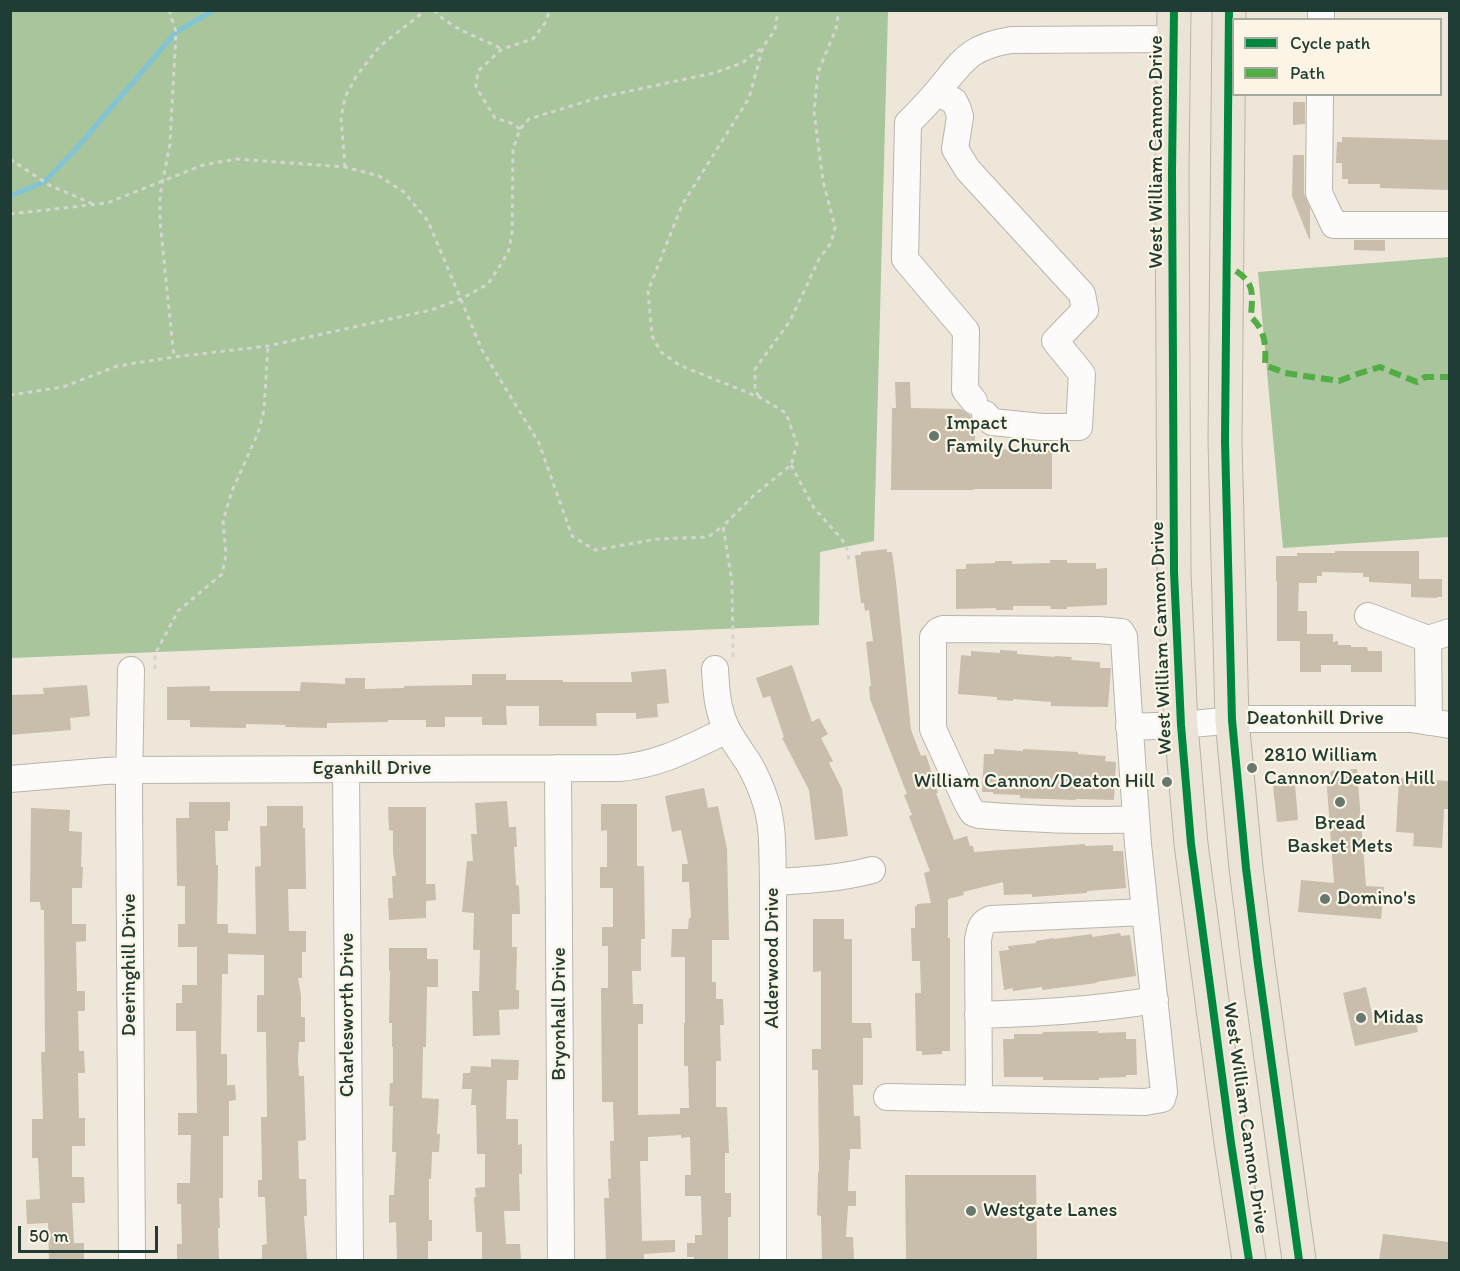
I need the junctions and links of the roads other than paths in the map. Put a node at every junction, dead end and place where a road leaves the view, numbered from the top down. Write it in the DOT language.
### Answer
graph roads {
  1 [pos="1229,10"];
  2 [pos="1174,25"];
  3 [pos="936,93"];
  4 [pos="1320,96"];
  5 [pos="1449,225"];
  6 [pos="1368,616"];
  7 [pos="1439,635"];
  8 [pos="724,667"];
  9 [pos="143,669"];
  10 [pos="1232,720"];
  11 [pos="1439,723"];
  12 [pos="1181,725"];
  13 [pos="1129,727"];
  14 [pos="727,730"];
  15 [pos="558,768"];
  16 [pos="346,769"];
  17 [pos="129,770"];
  18 [pos="10,779"];
  19 [pos="1136,819"];
  20 [pos="872,870"];
  21 [pos="773,882"];
  22 [pos="1146,912"];
  23 [pos="1155,1000"];
  24 [pos="978,1015"];
  25 [pos="887,1097"];
  26 [pos="979,1099"];
  27 [pos="1282,1130"];
  28 [pos="1231,1143"];
  29 [pos="132,1260"];
  30 [pos="350,1260"];
  31 [pos="561,1260"];
  32 [pos="773,1260"];
  33 [pos="1248,1260"];
  34 [pos="1299,1260"];
  1 -- 10 [label="main road, West William Cannon Drive"];
  2 -- 3 [label="street"];
  2 -- 12 [label="main road, West William Cannon Drive"];
  3 -- 3 [label="street"];
  4 -- 5 [label="street"];
  6 -- 7 [label="street"];
  7 -- 11 [label="street"];
  8 -- 14 [label="street, Alderwood Drive"];
  9 -- 17 [label="street, Deeringhill Drive"];
  10 -- 11 [label="street, Deatonhill Drive"];
  10 -- 12 [label="street, Deatonhill Drive"];
  10 -- 27 [label="main road, West William Cannon Drive"];
  12 -- 13 [label="street, Deatonhill Drive"];
  12 -- 28 [label="main road, West William Cannon Drive"];
  13 -- 19 [label="street"];
  13 -- 19 [label="street"];
  14 -- 15 [label="street, Eganhill Drive"];
  14 -- 21 [label="street, Alderwood Drive"];
  15 -- 16 [label="street, Eganhill Drive"];
  15 -- 31 [label="street, Bryonhall Drive"];
  16 -- 17 [label="street, Eganhill Drive"];
  16 -- 30 [label="street, Charlesworth Drive"];
  17 -- 18 [label="street, Eganhill Drive"];
  17 -- 29 [label="street, Deeringhill Drive"];
  19 -- 22 [label="street"];
  20 -- 21 [label="street"];
  21 -- 32 [label="street, Alderwood Drive"];
  22 -- 23 [label="street"];
  22 -- 24 [label="street"];
  23 -- 24 [label="street"];
  23 -- 26 [label="street"];
  24 -- 26 [label="street"];
  25 -- 26 [label="street"];
  27 -- 28 [label="main road"];
  27 -- 34 [label="main road, West William Cannon Drive"];
  28 -- 33 [label="main road, West William Cannon Drive"];
}
